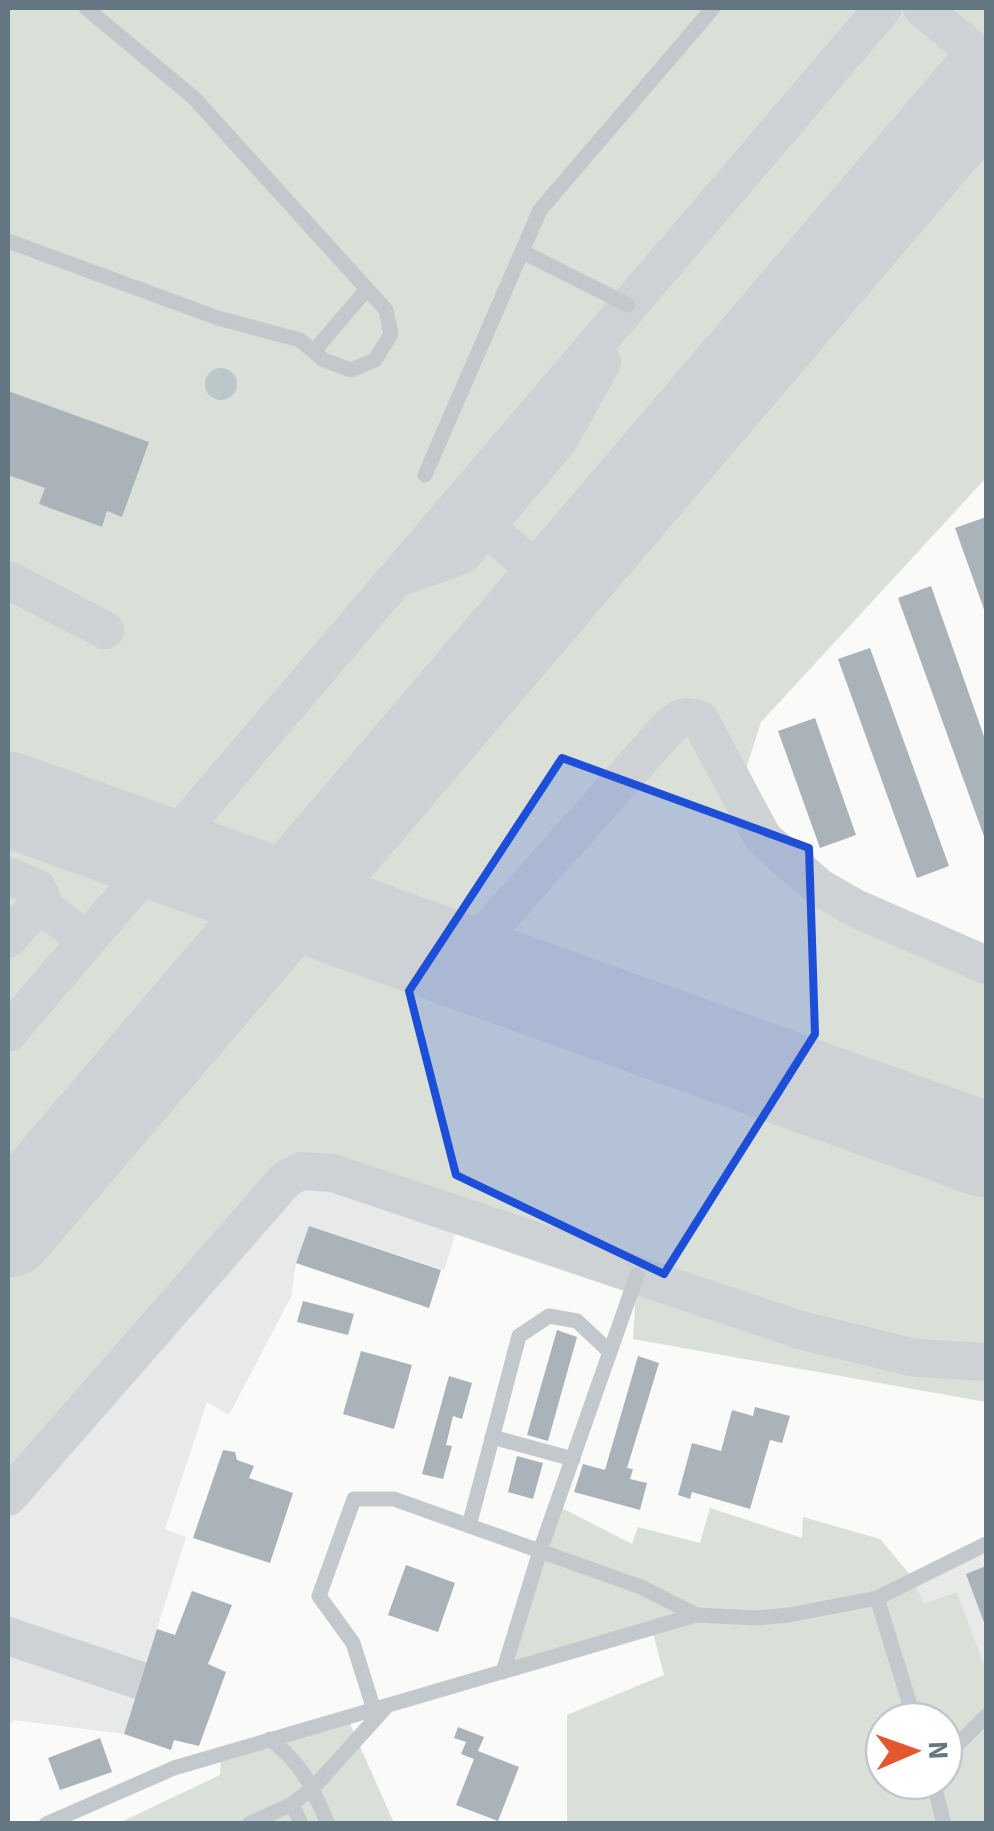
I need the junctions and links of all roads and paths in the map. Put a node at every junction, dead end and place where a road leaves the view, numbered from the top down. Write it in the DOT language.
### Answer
graph roads {
  1 [pos="86,8"];
  2 [pos="713,8"];
  3 [pos="8,241"];
  4 [pos="523,252"];
  5 [pos="367,289"];
  6 [pos="628,305"];
  7 [pos="314,351"];
  8 [pos="425,475"];
  9 [pos="637,1275"];
  10 [pos="610,1352"];
  11 [pos="492,1438"];
  12 [pos="572,1458"];
  13 [pos="469,1526"];
  14 [pos="986,1544"];
  15 [pos="540,1552"];
  16 [pos="877,1598"];
  17 [pos="696,1615"];
  18 [pos="502,1672"];
  19 [pos="909,1701"];
  20 [pos="381,1708"];
  21 [pos="986,1716"];
  22 [pos="964,1738"];
  23 [pos="270,1739"];
  24 [pos="314,1787"];
  25 [pos="292,1804"];
  26 [pos="46,1824"];
  27 [pos="249,1824"];
  28 [pos="301,1824"];
  29 [pos="328,1824"];
  1 -- 5 [label="street"];
  2 -- 4 [label="street"];
  3 -- 7 [label="street"];
  4 -- 6 [label="street"];
  4 -- 8 [label="street"];
  5 -- 7 [label="street"];
  5 -- 7 [label="street"];
  9 -- 10 [label="street"];
  10 -- 11 [label="street"];
  10 -- 12 [label="street"];
  11 -- 12 [label="street"];
  11 -- 13 [label="street"];
  12 -- 15 [label="street"];
  13 -- 15 [label="street"];
  13 -- 20 [label="street"];
  14 -- 16 [label="street"];
  15 -- 17 [label="street"];
  15 -- 18 [label="street"];
  16 -- 17 [label="street"];
  16 -- 19 [label="street"];
  17 -- 18 [label="street"];
  18 -- 20 [label="street"];
  20 -- 23 [label="street"];
  20 -- 24 [label="street"];
  21 -- 22 [label="street"];
  23 -- 24 [label="street"];
  23 -- 26 [label="street"];
  24 -- 25 [label="street"];
  24 -- 29 [label="street"];
  25 -- 27 [label="street"];
  25 -- 28 [label="street"];
}
